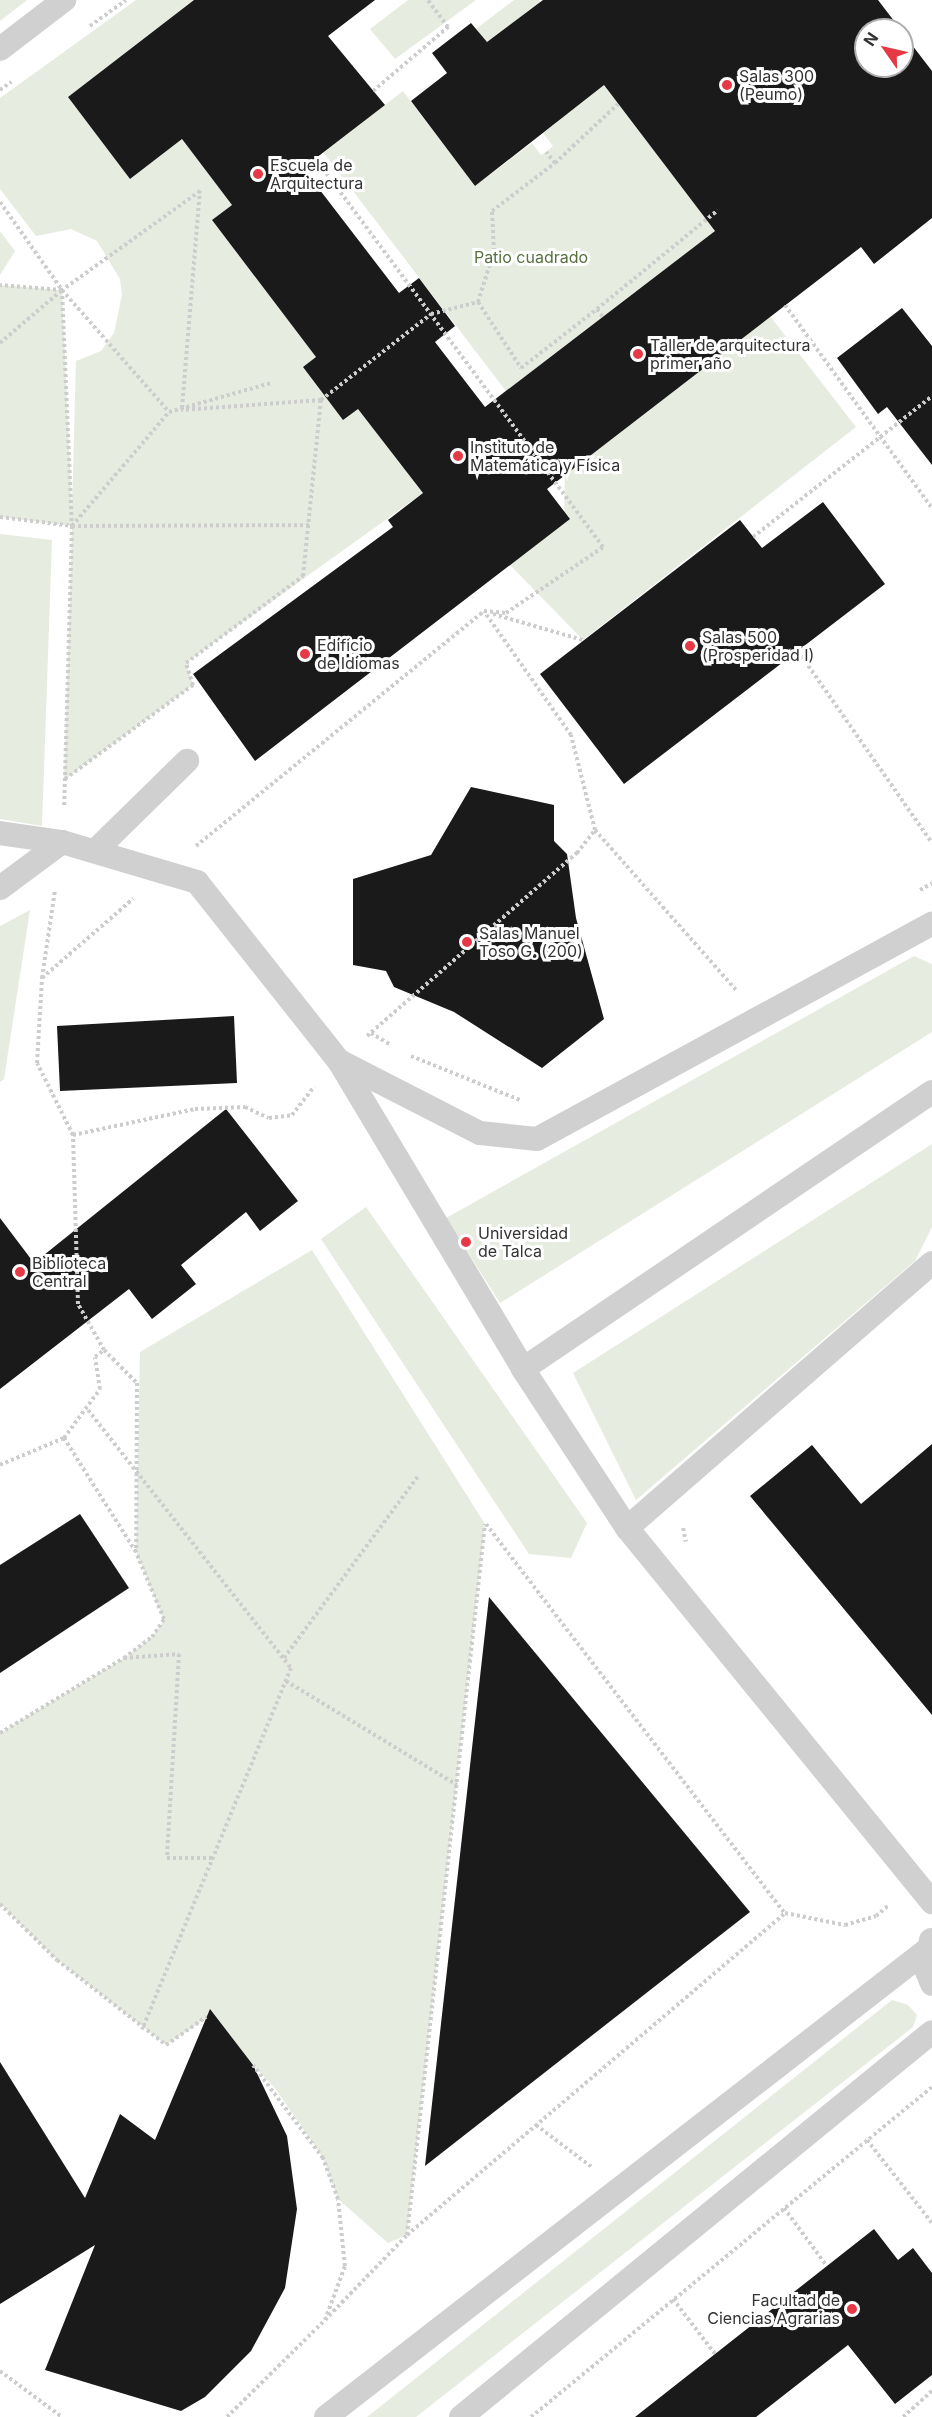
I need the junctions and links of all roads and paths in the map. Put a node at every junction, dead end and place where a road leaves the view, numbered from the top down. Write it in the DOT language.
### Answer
graph roads {
  1 [pos="64,0"];
  2 [pos="428,0"];
  3 [pos="0,49"];
  4 [pos="373,91"];
  5 [pos="618,104"];
  6 [pos="546,152"];
  7 [pos="316,159"];
  8 [pos="555,163"];
  9 [pos="0,202"];
  10 [pos="718,210"];
  11 [pos="0,285"];
  12 [pos="62,290"];
  13 [pos="478,302"];
  14 [pos="785,305"];
  15 [pos="597,309"];
  16 [pos="431,314"];
  17 [pos="603,316"];
  18 [pos="0,343"];
  19 [pos="271,383"];
  20 [pos="932,396"];
  21 [pos="321,400"];
  22 [pos="182,408"];
  23 [pos="172,411"];
  24 [pos="880,437"];
  25 [pos="932,508"];
  26 [pos="0,517"];
  27 [pos="309,525"];
  28 [pos="72,526"];
  29 [pos="753,537"];
  30 [pos="484,611"];
  31 [pos="583,640"];
  32 [pos="798,651"];
  33 [pos="187,761"];
  34 [pos="64,780"];
  35 [pos="595,830"];
  36 [pos="0,833"];
  37 [pos="62,842"];
  38 [pos="932,843"];
  39 [pos="94,851"];
  40 [pos="167,870"];
  41 [pos="932,883"];
  42 [pos="0,888"];
  43 [pos="912,895"];
  44 [pos="932,924"];
  45 [pos="42,978"];
  46 [pos="742,997"];
  47 [pos="371,1034"];
  48 [pos="339,1061"];
  49 [pos="932,1092"];
  50 [pos="530,1105"];
  51 [pos="73,1135"];
  52 [pos="932,1263"];
  53 [pos="104,1350"];
  54 [pos="523,1370"];
  55 [pos="88,1410"];
  56 [pos="64,1438"];
  57 [pos="0,1465"];
  58 [pos="418,1476"];
  59 [pos="627,1528"];
  60 [pos="136,1551"];
  61 [pos="124,1658"];
  62 [pos="284,1658"];
  63 [pos="286,1681"];
  64 [pos="0,1733"];
  65 [pos="457,1785"];
  66 [pos="212,1858"];
  67 [pos="917,1883"];
  68 [pos="932,1902"];
  69 [pos="0,1904"];
  70 [pos="784,1913"];
  71 [pos="929,1944"];
  72 [pos="932,1984"];
  73 [pos="206,2017"];
  74 [pos="142,2029"];
  75 [pos="932,2032"];
  76 [pos="253,2065"];
  77 [pos="932,2087"];
  78 [pos="536,2125"];
  79 [pos="867,2140"];
  80 [pos="621,2189"];
  81 [pos="784,2208"];
  82 [pos="932,2223"];
  83 [pos="407,2235"];
  84 [pos="826,2265"];
  85 [pos="673,2299"];
  86 [pos="325,2320"];
  87 [pos="716,2354"];
  88 [pos="0,2371"];
  89 [pos="932,2391"];
  90 [pos="62,2417"];
  91 [pos="227,2417"];
  92 [pos="326,2417"];
  93 [pos="461,2417"];
  94 [pos="531,2417"];
  95 [pos="903,2417"];
  1 -- 3 [label="lane"];
  2 -- 4 [label="path"];
  5 -- 8 [label="path"];
  6 -- 8 [label="path"];
  7 -- 16 [label="path"];
  8 -- 13 [label="path"];
  9 -- 12 [label="path"];
  10 -- 15 [label="path"];
  11 -- 12 [label="path"];
  12 -- 18 [label="path"];
  12 -- 22 [label="path"];
  12 -- 23 [label="path"];
  12 -- 28 [label="path"];
  13 -- 15 [label="path"];
  13 -- 16 [label="path"];
  14 -- 24 [label="path"];
  15 -- 17 [label="path"];
  16 -- 21 [label="path"];
  16 -- 30 [label="path"];
  19 -- 22 [label="path"];
  20 -- 24 [label="path"];
  21 -- 23 [label="path"];
  21 -- 27 [label="path"];
  22 -- 23 [label="path"];
  23 -- 28 [label="path"];
  24 -- 25 [label="path"];
  24 -- 29 [label="path"];
  26 -- 28 [label="path"];
  27 -- 28 [label="path"];
  27 -- 34 [label="path"];
  28 -- 34 [label="path"];
  30 -- 31 [label="path"];
  30 -- 35 [label="path"];
  30 -- 40 [label="path"];
  32 -- 38 [label="path"];
  33 -- 39 [label="lane"];
  34 -- 37 [label="path"];
  35 -- 46 [label="path"];
  35 -- 47 [label="path"];
  36 -- 37 [label="lane"];
  37 -- 39 [label="lane"];
  37 -- 42 [label="lane"];
  37 -- 45 [label="path"];
  39 -- 40 [label="lane"];
  40 -- 45 [label="path"];
  40 -- 48 [label="lane"];
  41 -- 43 [label="path"];
  44 -- 48 [label="lane"];
  45 -- 51 [label="path"];
  47 -- 48 [label="path"];
  47 -- 50 [label="path"];
  48 -- 51 [label="path"];
  48 -- 54 [label="lane"];
  49 -- 54 [label="lane"];
  51 -- 53 [label="path"];
  52 -- 59 [label="lane"];
  53 -- 55 [label="path"];
  53 -- 60 [label="path"];
  54 -- 59 [label="lane"];
  55 -- 56 [label="path"];
  55 -- 62 [label="path"];
  56 -- 57 [label="path"];
  56 -- 60 [label="path"];
  58 -- 62 [label="path"];
  59 -- 67 [label="lane"];
  60 -- 61 [label="path"];
  61 -- 64 [label="path"];
  61 -- 66 [label="path"];
  62 -- 63 [label="path"];
  63 -- 65 [label="path"];
  63 -- 66 [label="path"];
  65 -- 70 [label="path"];
  65 -- 83 [label="path"];
  66 -- 74 [label="path"];
  67 -- 68 [label="lane"];
  67 -- 70 [label="path"];
  69 -- 74 [label="path"];
  70 -- 78 [label="path"];
  71 -- 72 [label="lane"];
  71 -- 80 [label="lane"];
  73 -- 74 [label="path"];
  75 -- 93 [label="lane"];
  76 -- 86 [label="path"];
  77 -- 79 [label="path"];
  78 -- 80 [label="path"];
  78 -- 83 [label="path"];
  79 -- 81 [label="path"];
  79 -- 82 [label="path"];
  80 -- 92 [label="lane"];
  81 -- 84 [label="path"];
  81 -- 85 [label="path"];
  83 -- 86 [label="path"];
  85 -- 87 [label="path"];
  85 -- 94 [label="path"];
  86 -- 91 [label="path"];
  88 -- 90 [label="path"];
  89 -- 95 [label="path"];
}
